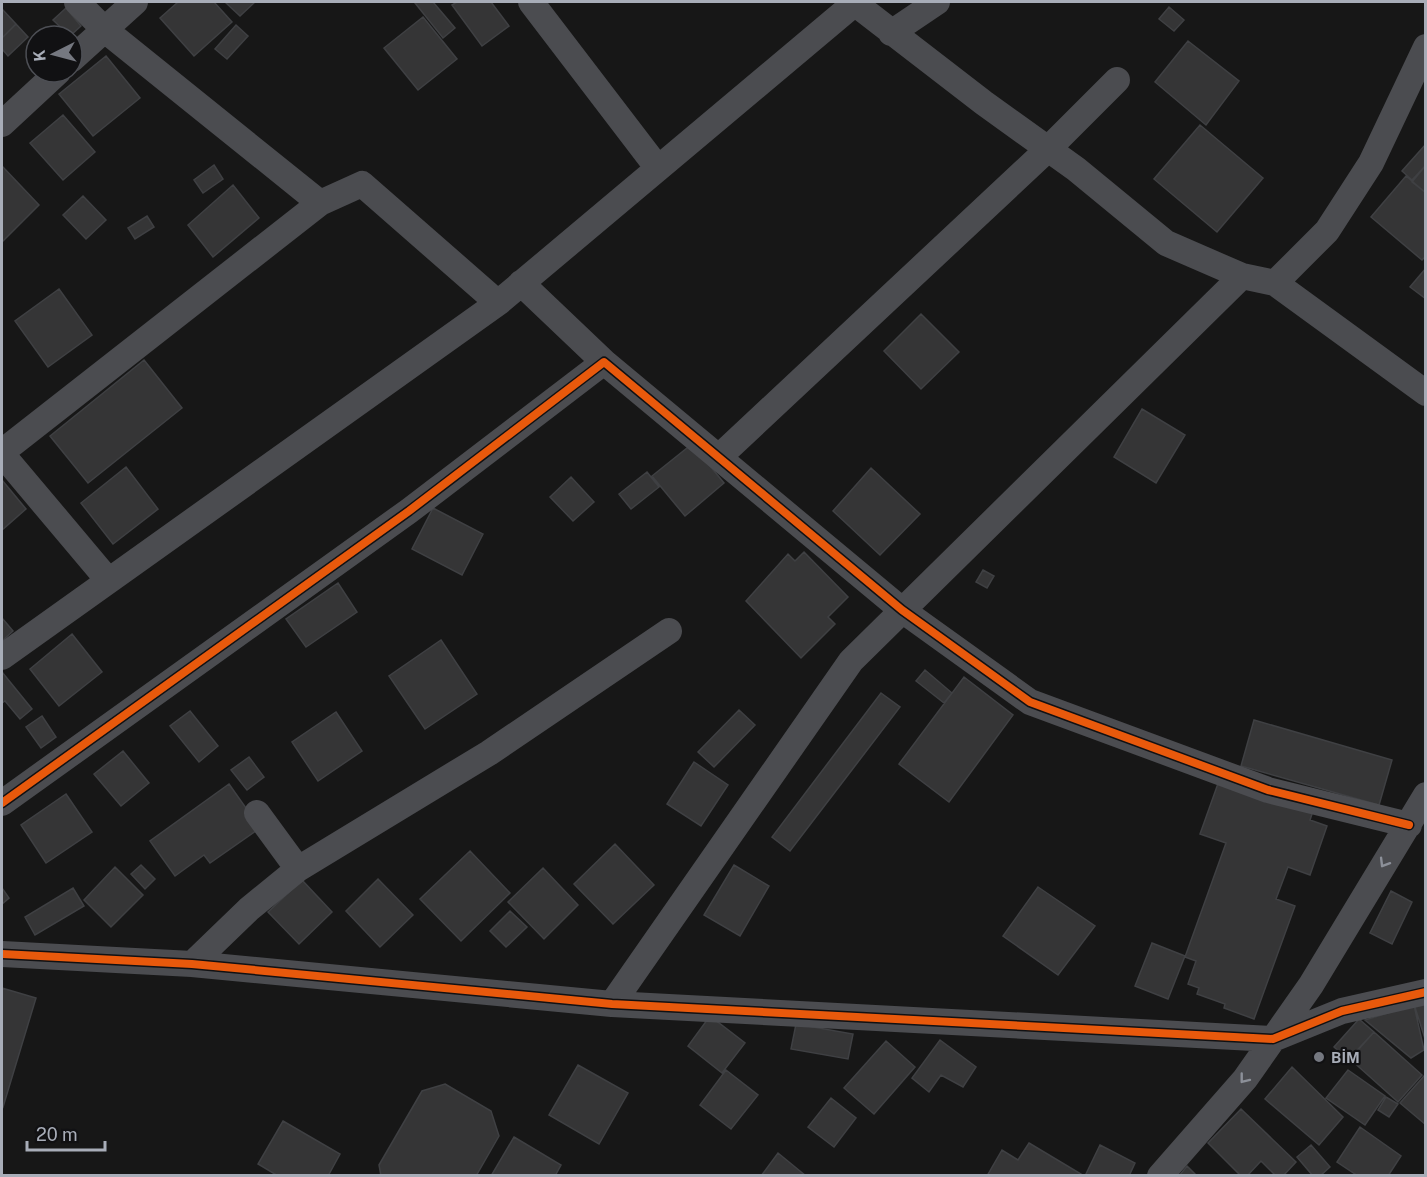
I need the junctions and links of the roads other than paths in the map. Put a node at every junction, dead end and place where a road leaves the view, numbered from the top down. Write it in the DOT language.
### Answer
graph roads {
  1 [pos="77,2"];
  2 [pos="135,2"];
  3 [pos="531,2"];
  4 [pos="854,2"];
  5 [pos="937,2"];
  6 [pos="105,30"];
  7 [pos="891,33"];
  8 [pos="1425,47"];
  9 [pos="84,48"];
  10 [pos="1419,73"];
  11 [pos="1117,80"];
  12 [pos="45,84"];
  13 [pos="2,123"];
  14 [pos="1048,149"];
  15 [pos="657,167"];
  16 [pos="320,202"];
  17 [pos="1242,276"];
  18 [pos="521,283"];
  19 [pos="1275,283"];
  20 [pos="498,303"];
  21 [pos="604,362"];
  22 [pos="1425,393"];
  23 [pos="2,453"];
  24 [pos="719,457"];
  25 [pos="108,580"];
  26 [pos="902,610"];
  27 [pos="669,631"];
  28 [pos="2,657"];
  29 [pos="1425,795"];
  30 [pos="2,803"];
  31 [pos="257,813"];
  32 [pos="1409,825"];
  33 [pos="298,869"];
  34 [pos="2,954"];
  35 [pos="192,964"];
  36 [pos="1311,985"];
  37 [pos="1425,992"];
  38 [pos="612,1004"];
  39 [pos="1320,1020"];
  40 [pos="1273,1039"];
  41 [pos="1160,1176"];
  1 -- 6 [label="street"];
  2 -- 6 [label="street"];
  3 -- 15 [label="street"];
  4 -- 7 [label="street"];
  4 -- 15 [label="street"];
  5 -- 7 [label="street"];
  6 -- 9 [label="street"];
  6 -- 16 [label="street"];
  7 -- 14 [label="street"];
  8 -- 10 [label="street"];
  10 -- 19 [label="street"];
  11 -- 14 [label="street"];
  12 -- 13 [label="street"];
  14 -- 17 [label="street"];
  14 -- 24 [label="street"];
  15 -- 18 [label="street"];
  16 -- 20 [label="street"];
  16 -- 23 [label="street"];
  17 -- 19 [label="street"];
  17 -- 26 [label="street"];
  18 -- 20 [label="street"];
  18 -- 21 [label="street"];
  19 -- 22 [label="street"];
  20 -- 25 [label="street"];
  21 -- 24 [label="street"];
  21 -- 30 [label="street"];
  23 -- 25 [label="street"];
  24 -- 26 [label="street"];
  25 -- 28 [label="street"];
  26 -- 32 [label="street"];
  26 -- 38 [label="street"];
  27 -- 33 [label="street"];
  29 -- 32 [label="street"];
  31 -- 33 [label="street"];
  32 -- 36 [label="street, one-way"];
  33 -- 35 [label="street"];
  34 -- 35 [label="street"];
  35 -- 38 [label="street"];
  36 -- 39 [label="street"];
  36 -- 40 [label="street"];
  37 -- 39 [label="street"];
  38 -- 40 [label="street"];
  39 -- 40 [label="street"];
  40 -- 41 [label="street, one-way"];
}
